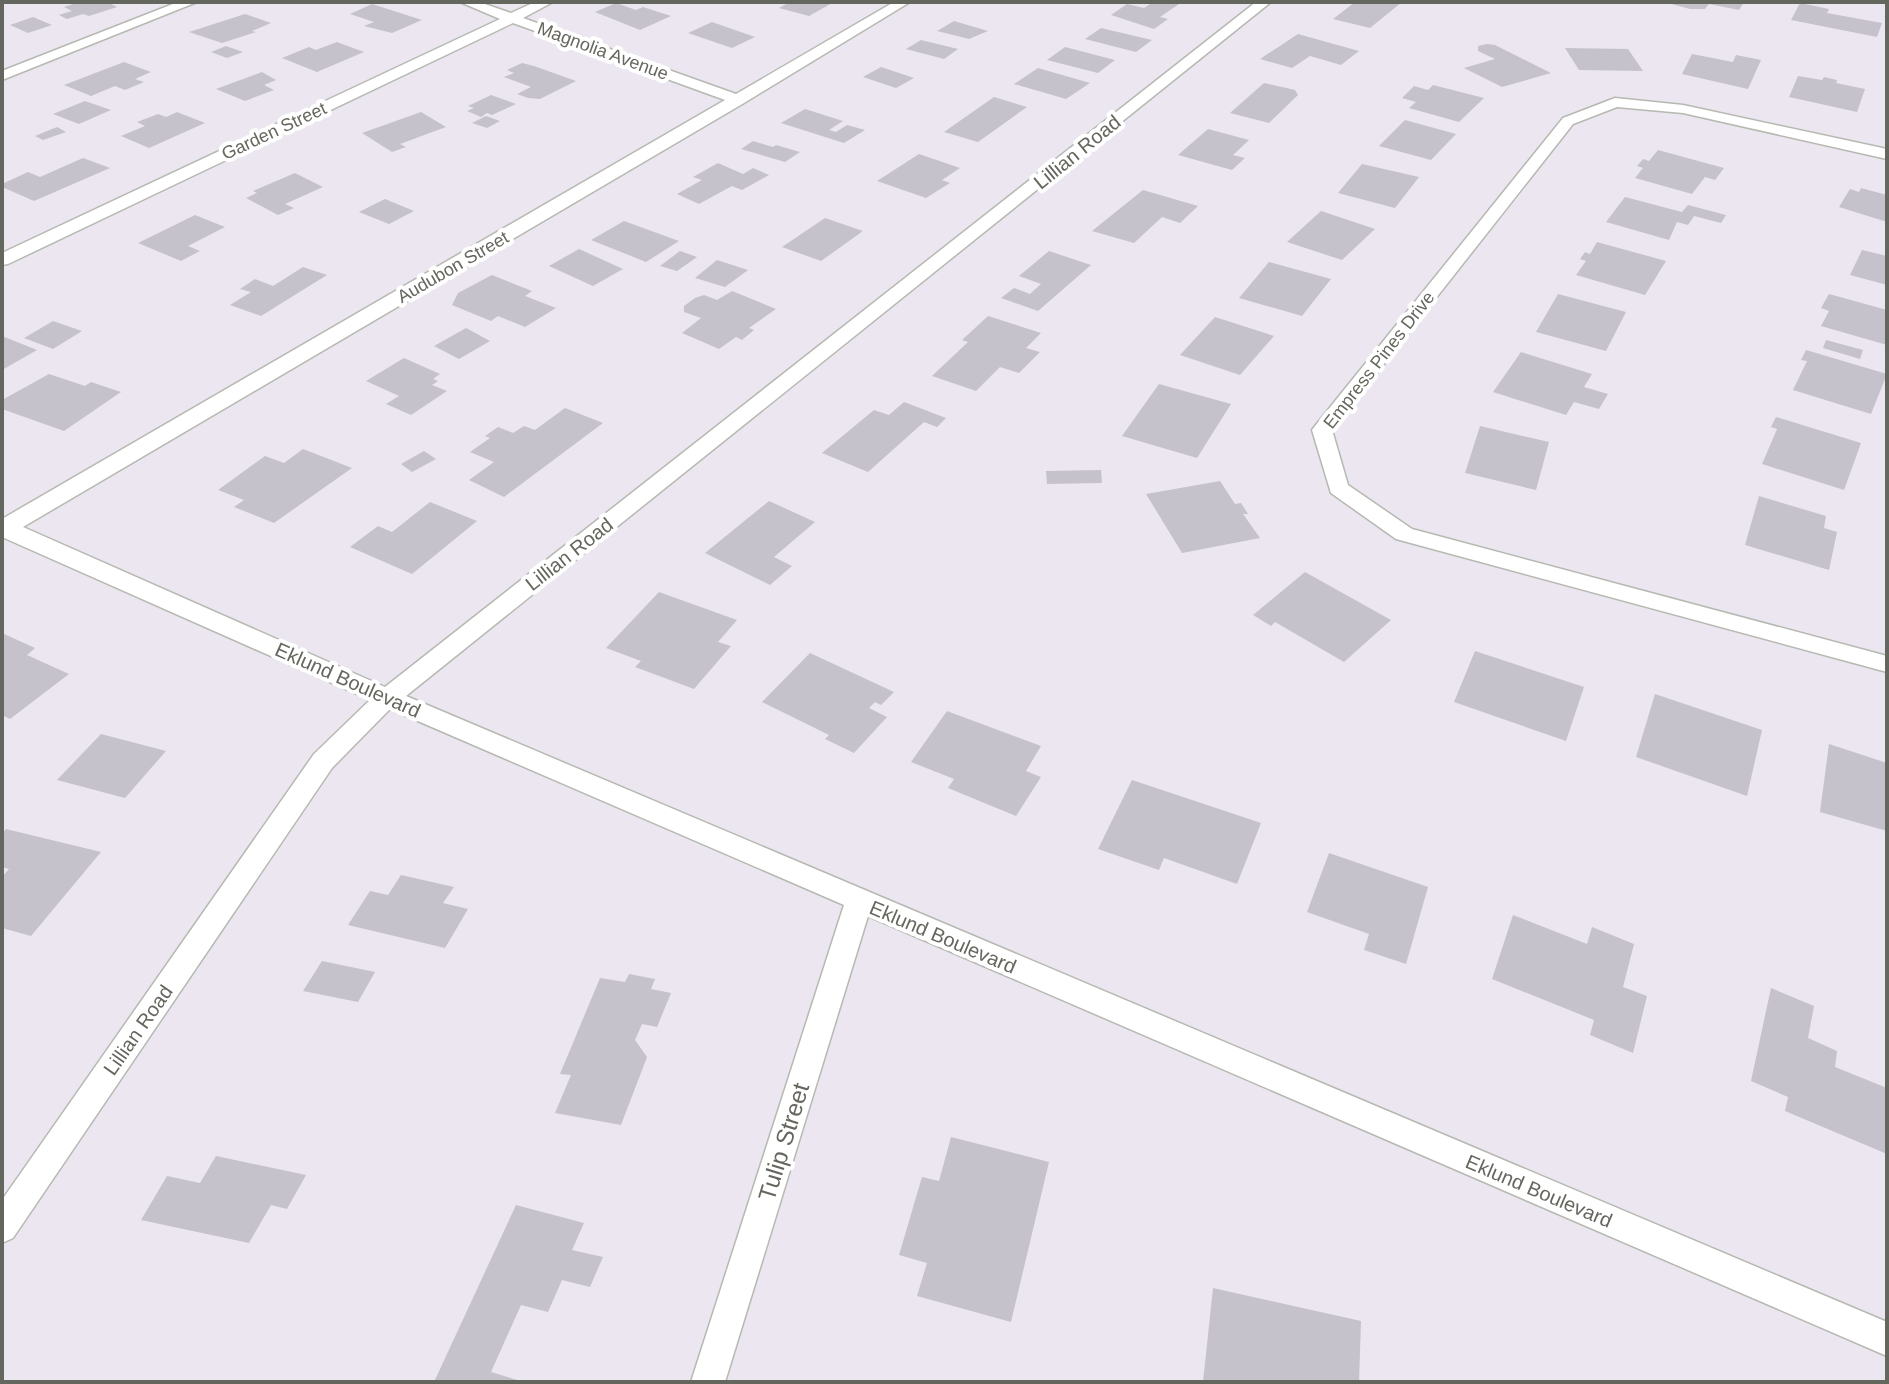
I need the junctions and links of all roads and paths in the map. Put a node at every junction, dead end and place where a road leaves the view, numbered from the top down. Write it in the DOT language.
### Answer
graph roads {
  1 [pos="190,2"];
  2 [pos="467,2"];
  3 [pos="546,2"];
  4 [pos="903,2"];
  5 [pos="1264,2"];
  6 [pos="512,18"];
  7 [pos="2,76"];
  8 [pos="739,100"];
  9 [pos="1887,154"];
  10 [pos="2,260"];
  11 [pos="3,528"];
  12 [pos="1887,664"];
  13 [pos="387,698"];
  14 [pos="859,901"];
  15 [pos="2,1227"];
  16 [pos="1887,1339"];
  17 [pos="708,1382"];
  1 -- 7 [label="street"];
  2 -- 6 [label="street, Magnolia Avenue"];
  3 -- 6 [label="street, Garden Street"];
  4 -- 8 [label="street, Audubon Street"];
  5 -- 13 [label="street, Lillian Road"];
  6 -- 8 [label="street, Magnolia Avenue"];
  6 -- 10 [label="street, Garden Street"];
  8 -- 11 [label="street, Audubon Street"];
  9 -- 12 [label="street, Empress Pines Drive"];
  11 -- 13 [label="street, Eklund Boulevard"];
  13 -- 14 [label="street, Eklund Boulevard"];
  13 -- 15 [label="street, Lillian Road"];
  14 -- 16 [label="street, Eklund Boulevard"];
  14 -- 17 [label="street, Tulip Street"];
}
